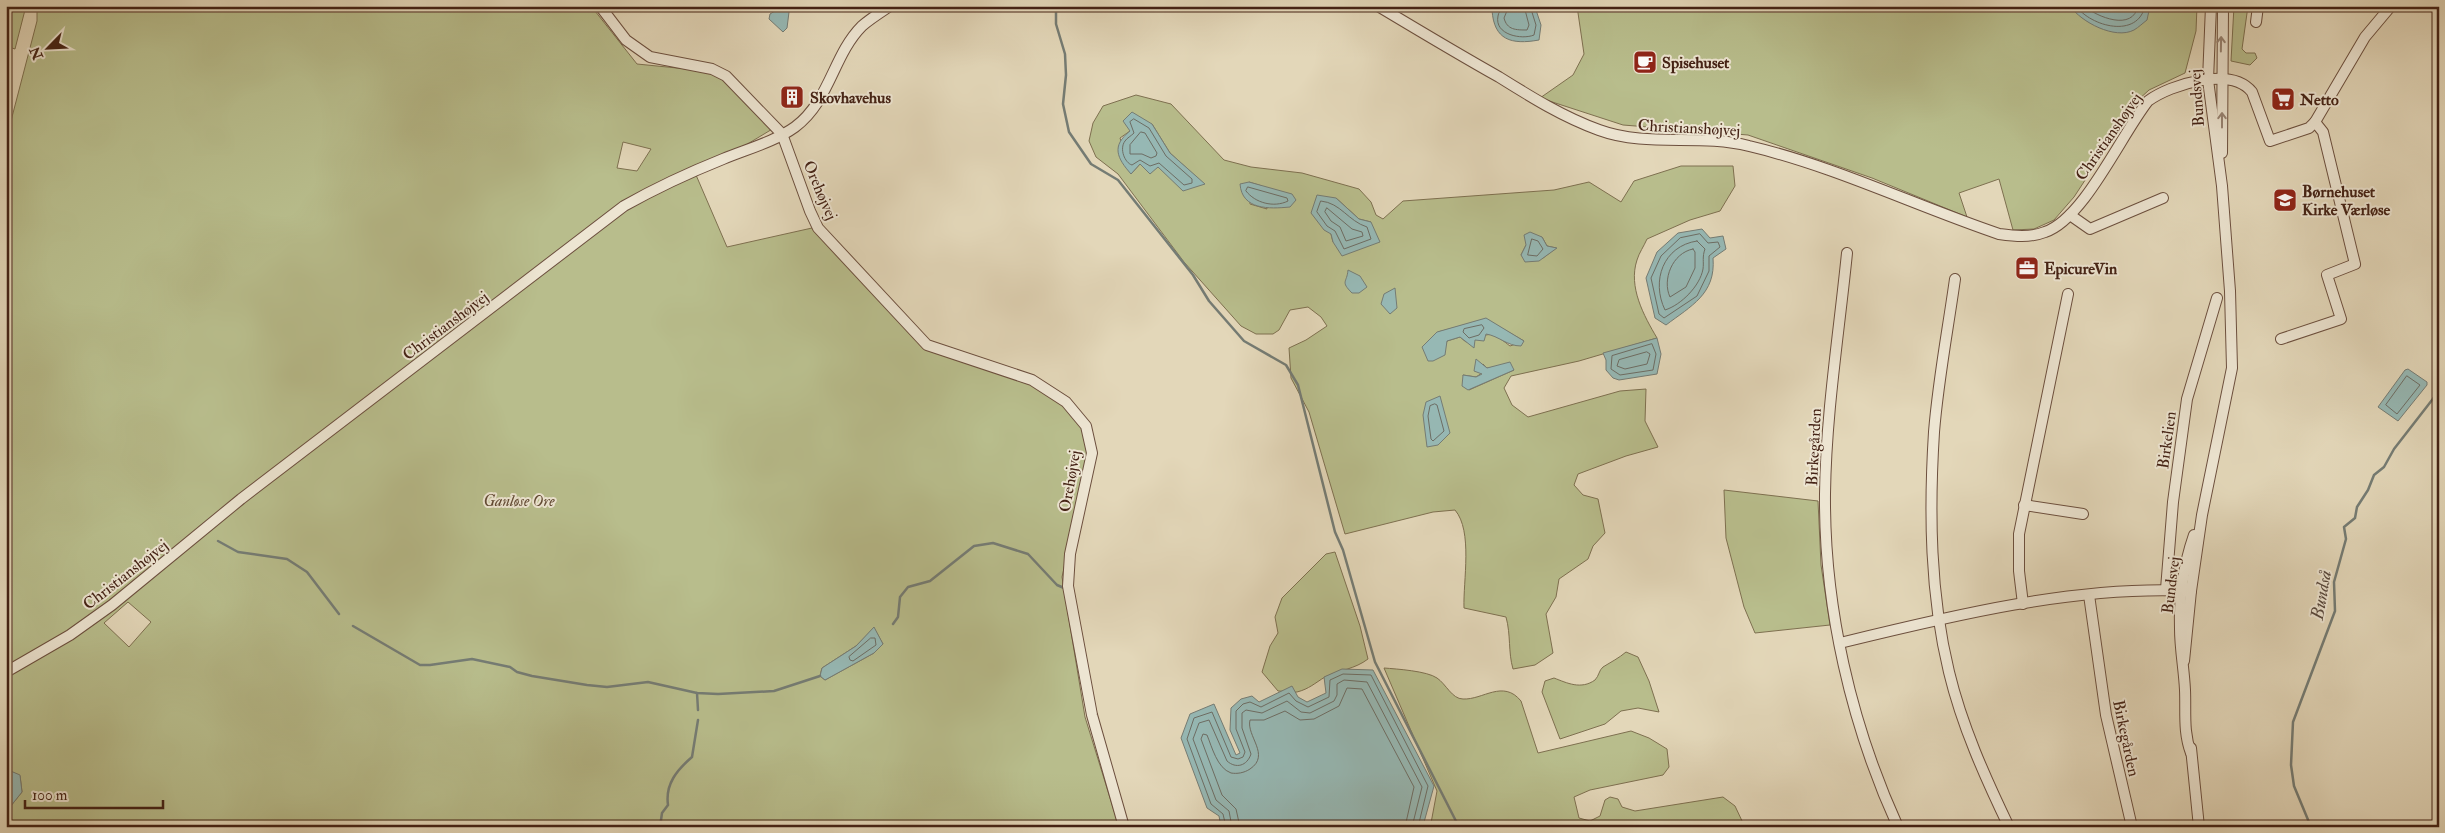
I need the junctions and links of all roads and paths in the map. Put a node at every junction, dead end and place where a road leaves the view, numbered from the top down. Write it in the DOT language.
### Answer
graph roads {
  1 [pos="600,6"];
  2 [pos="890,6"];
  3 [pos="1378,6"];
  4 [pos="2211,6"];
  5 [pos="2223,6"];
  6 [pos="2258,6"];
  7 [pos="2391,6"];
  8 [pos="2436,6"];
  9 [pos="2439,9"];
  10 [pos="2256,22"];
  11 [pos="2208,80"];
  12 [pos="2222,81"];
  13 [pos="2315,122"];
  14 [pos="782,134"];
  15 [pos="2222,186"];
  16 [pos="2163,198"];
  17 [pos="2070,215"];
  18 [pos="1847,253"];
  19 [pos="1955,279"];
  20 [pos="2068,294"];
  21 [pos="2217,298"];
  22 [pos="2282,339"];
  23 [pos="2024,505"];
  24 [pos="2082,514"];
  25 [pos="2166,589"];
  26 [pos="2186,591"];
  27 [pos="2090,595"];
  28 [pos="2023,604"];
  29 [pos="1940,620"];
  30 [pos="1840,643"];
  31 [pos="6,672"];
  32 [pos="1124,827"];
  33 [pos="1898,827"];
  34 [pos="2009,827"];
  35 [pos="2132,827"];
  36 [pos="2199,827"];
  1 -- 14 [label="street"];
  2 -- 14 [label="street, Christianshøjvej"];
  3 -- 17 [label="street, Christianshøjvej"];
  4 -- 11 [label="street, Bundsvej"];
  12 -- 5 [label="street, Bundsvej, one-way"];
  6 -- 10 [label="street"];
  7 -- 13 [label="street"];
  8 -- 9 [label="street"];
  11 -- 12 [label="street, Christianshøjvej"];
  11 -- 15 [label="street, Bundsvej"];
  11 -- 17 [label="street, Christianshøjvej"];
  12 -- 13 [label="street, Christianshøjvej"];
  15 -- 12 [label="street, Bundsvej, one-way"];
  13 -- 22 [label="street"];
  14 -- 31 [label="street, Christianshøjvej"];
  14 -- 32 [label="street, Orehøjvej"];
  15 -- 26 [label="street, Bundsvej"];
  16 -- 17 [label="street"];
  18 -- 30 [label="street, Birkegården"];
  19 -- 29 [label="street"];
  20 -- 23 [label="street"];
  21 -- 25 [label="street, Birkelien"];
  23 -- 24 [label="street"];
  23 -- 28 [label="street"];
  25 -- 26 [label="street"];
  25 -- 27 [label="street"];
  26 -- 36 [label="street, Bundsvej"];
  27 -- 28 [label="street"];
  27 -- 35 [label="street, Birkegården"];
  28 -- 29 [label="street"];
  29 -- 30 [label="street"];
  29 -- 34 [label="street"];
  30 -- 33 [label="street, Birkegården"];
}
